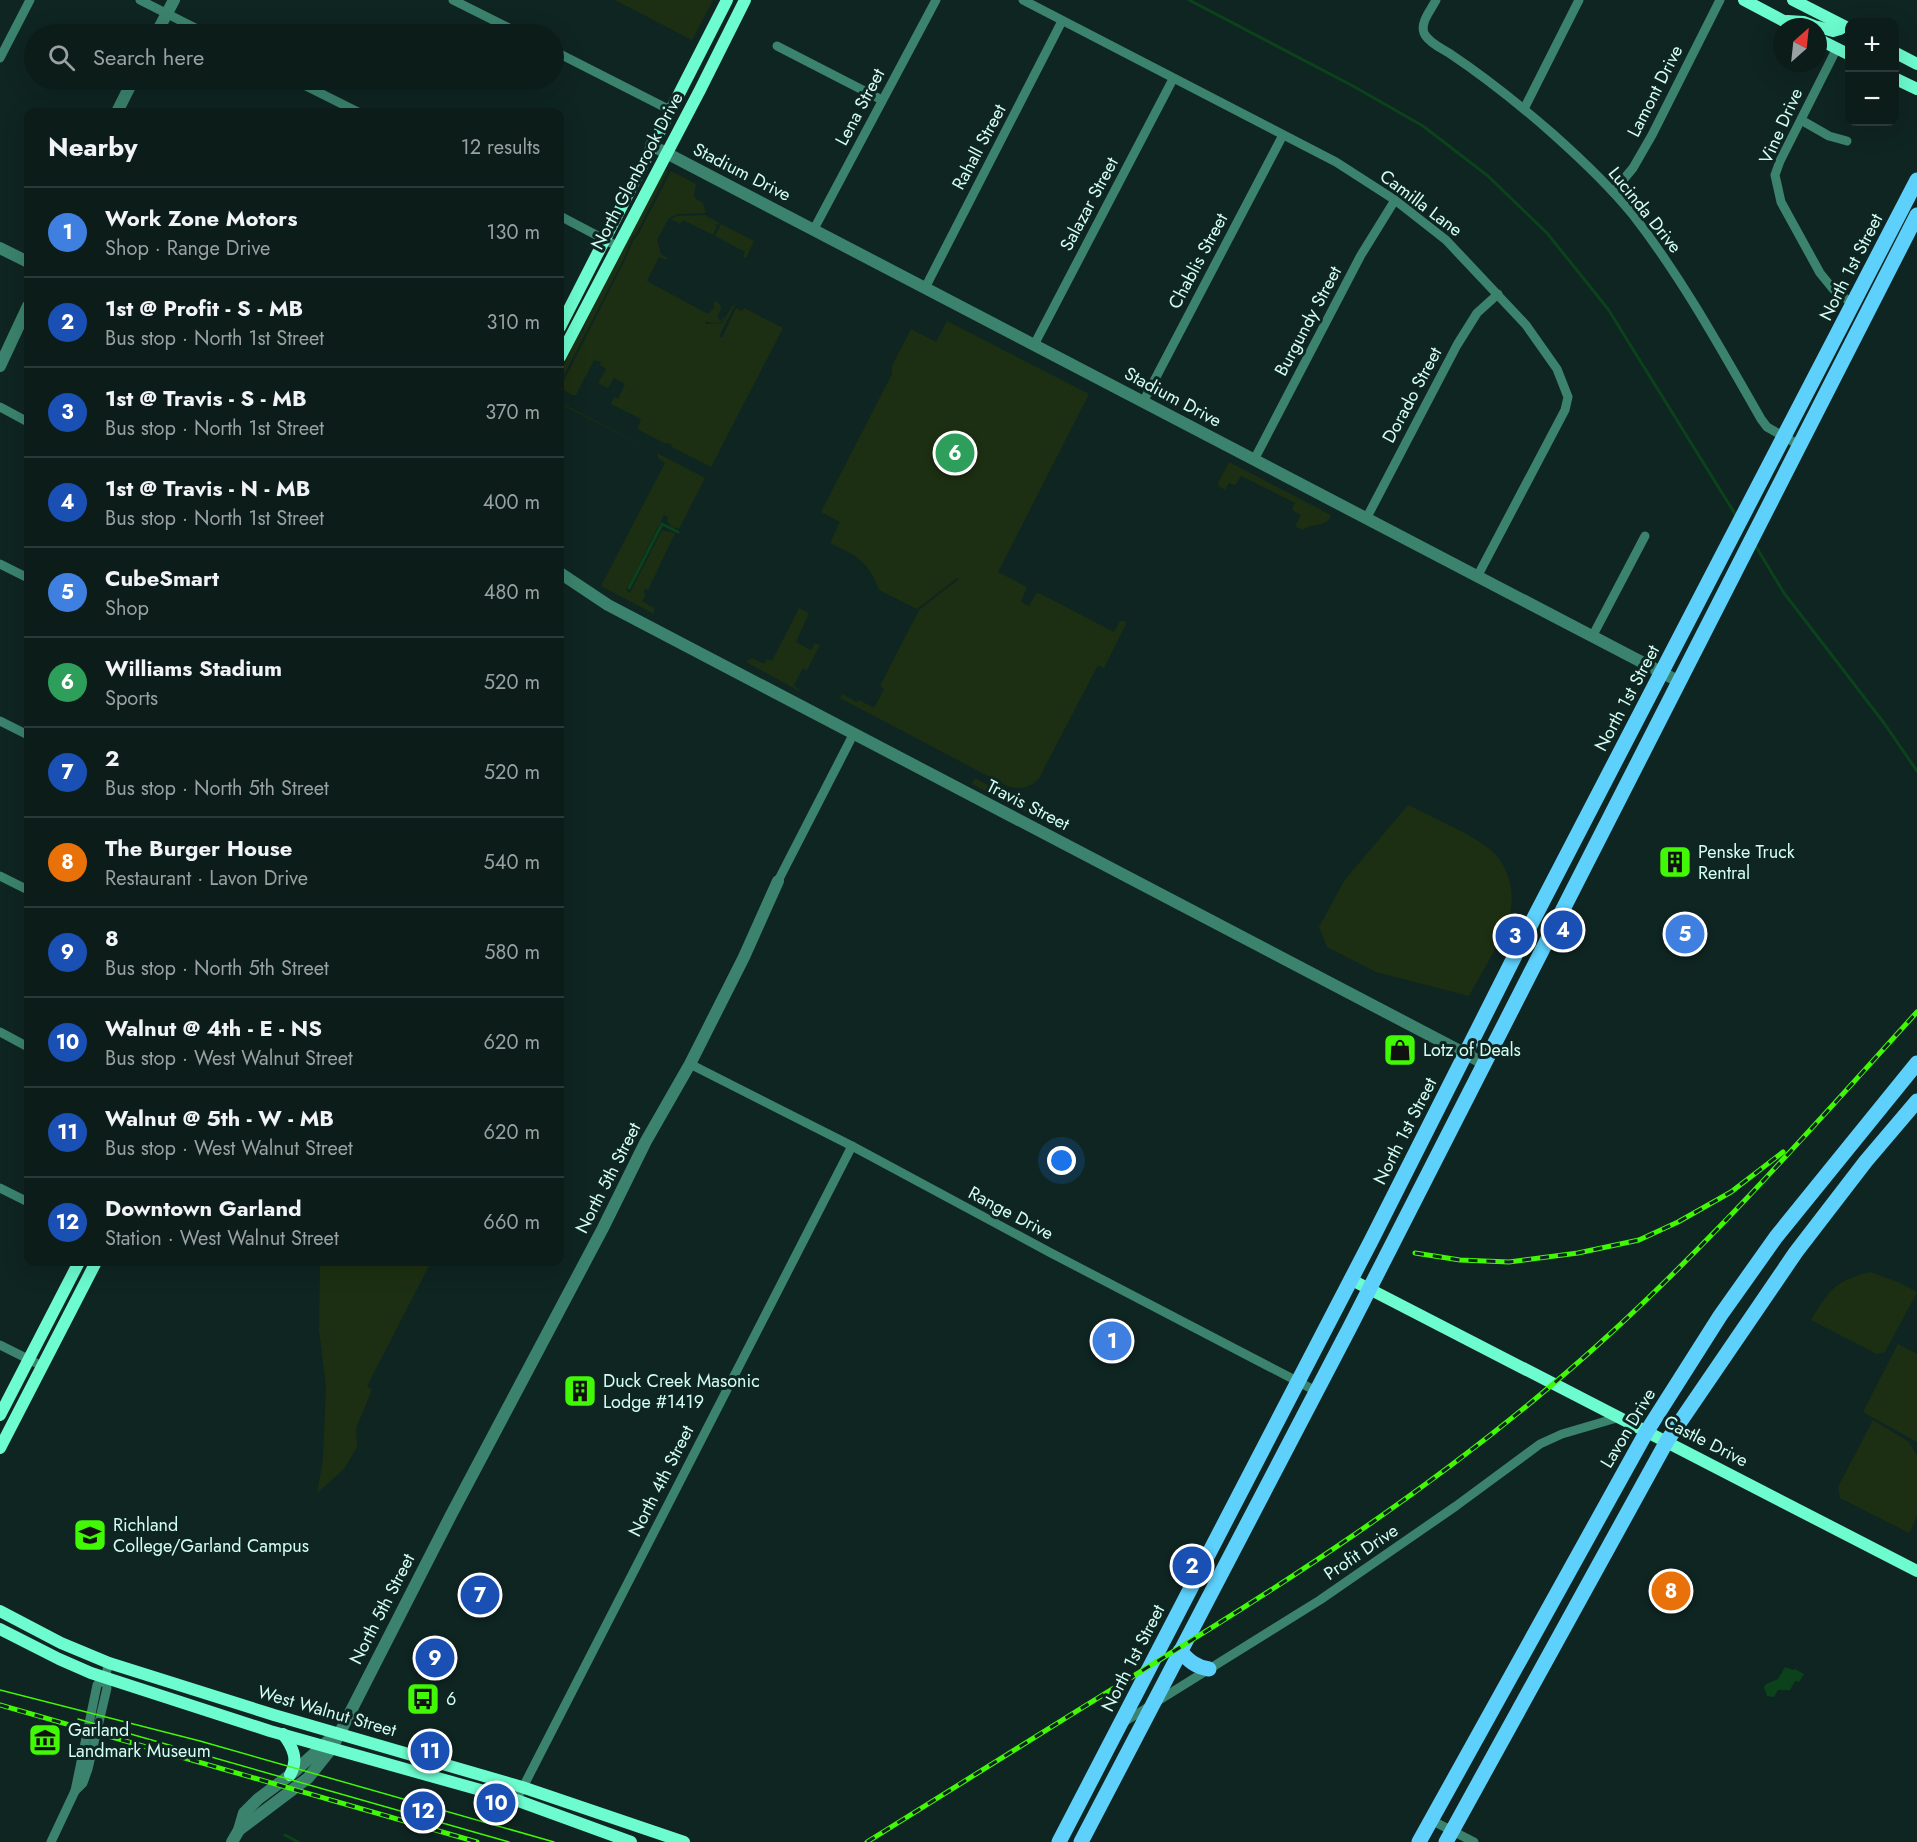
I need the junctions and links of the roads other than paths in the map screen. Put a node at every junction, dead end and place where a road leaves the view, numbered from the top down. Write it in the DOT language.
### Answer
graph roads {
  1 [pos="30,0"];
  2 [pos="140,0"];
  3 [pos="174,0"];
  4 [pos="453,0"];
  5 [pos="727,0"];
  6 [pos="745,0"];
  7 [pos="936,0"];
  8 [pos="1023,0"];
  9 [pos="1436,0"];
  10 [pos="1579,0"];
  11 [pos="1720,0"];
  12 [pos="1744,0"];
  13 [pos="1793,0"];
  14 [pos="167,14"];
  15 [pos="1777,18"];
  16 [pos="1062,21"];
  17 [pos="162,24"];
  18 [pos="187,24"];
  19 [pos="501,24"];
  20 [pos="1845,26"];
  21 [pos="1827,28"];
  22 [pos="1845,28"];
  23 [pos="1827,43"];
  24 [pos="777,46"];
  25 [pos="1837,48"];
  26 [pos="1845,52"];
  27 [pos="1899,55"];
  28 [pos="564,56"];
  29 [pos="0,58"];
  30 [pos="1917,64"];
  31 [pos="1173,79"];
  32 [pos="1899,80"];
  33 [pos="1917,89"];
  34 [pos="129,90"];
  35 [pos="314,90"];
  36 [pos="882,100"];
  37 [pos="119,108"];
  38 [pos="350,108"];
  39 [pos="1524,109"];
  40 [pos="670,110"];
  41 [pos="1801,120"];
  42 [pos="1283,135"];
  43 [pos="1847,141"];
  44 [pos="651,145"];
  45 [pos="666,153"];
  46 [pos="1917,180"];
  47 [pos="1613,192"];
  48 [pos="1395,200"];
  49 [pos="1917,214"];
  50 [pos="564,218"];
  51 [pos="814,229"];
  52 [pos="604,239"];
  53 [pos="617,246"];
  54 [pos="0,248"];
  55 [pos="1888,254"];
  56 [pos="24,260"];
  57 [pos="925,288"];
  58 [pos="1498,294"];
  59 [pos="1854,305"];
  60 [pos="24,315"];
  61 [pos="564,319"];
  62 [pos="1034,345"];
  63 [pos="564,349"];
  64 [pos="0,366"];
  65 [pos="1143,402"];
  66 [pos="0,407"];
  67 [pos="24,420"];
  68 [pos="1785,437"];
  69 [pos="1799,445"];
  70 [pos="1254,460"];
  71 [pos="1366,519"];
  72 [pos="1645,536"];
  73 [pos="1733,537"];
  74 [pos="0,564"];
  75 [pos="24,576"];
  76 [pos="564,576"];
  77 [pos="1477,577"];
  78 [pos="1713,614"];
  79 [pos="1592,637"];
  80 [pos="1663,673"];
  81 [pos="1678,681"];
  82 [pos="0,721"];
  83 [pos="24,733"];
  84 [pos="854,733"];
  85 [pos="0,876"];
  86 [pos="778,880"];
  87 [pos="24,888"];
  88 [pos="1525,936"];
  89 [pos="1543,945"];
  90 [pos="0,1032"];
  91 [pos="24,1045"];
  92 [pos="1466,1054"];
  93 [pos="1483,1063"];
  94 [pos="690,1064"];
  95 [pos="1915,1069"];
  96 [pos="1451,1083"];
  97 [pos="1468,1092"];
  98 [pos="1917,1101"];
  99 [pos="1850,1144"];
  100 [pos="852,1146"];
  101 [pos="0,1188"];
  102 [pos="24,1201"];
  103 [pos="1821,1220"];
  104 [pos="77,1266"];
  105 [pos="94,1266"];
  106 [pos="1350,1280"];
  107 [pos="1369,1289"];
  108 [pos="0,1345"];
  109 [pos="28,1360"];
  110 [pos="42,1366"];
  111 [pos="1298,1382"];
  112 [pos="1316,1391"];
  113 [pos="0,1415"];
  114 [pos="1620,1417"];
  115 [pos="1647,1431"];
  116 [pos="1667,1441"];
  117 [pos="0,1448"];
  118 [pos="1211,1549"];
  119 [pos="1228,1557"];
  120 [pos="1917,1571"];
  121 [pos="0,1611"];
  122 [pos="0,1629"];
  123 [pos="1180,1651"];
  124 [pos="109,1662"];
  125 [pos="1209,1669"];
  126 [pos="105,1677"];
  127 [pos="1153,1704"];
  128 [pos="1122,1723"];
  129 [pos="338,1733"];
  130 [pos="283,1734"];
  131 [pos="327,1747"];
  132 [pos="290,1774"];
  133 [pos="522,1787"];
  134 [pos="516,1800"];
  135 [pos="1431,1820"];
  136 [pos="239,1830"];
  137 [pos="1449,1836"];
  138 [pos="51,1842"];
  139 [pos="232,1842"];
  140 [pos="631,1842"];
  141 [pos="684,1842"];
  142 [pos="1059,1842"];
  143 [pos="1081,1842"];
  144 [pos="1419,1842"];
  145 [pos="1474,1842"];
  1 -- 29 [label="street"];
  2 -- 14 [label="street"];
  3 -- 14 [label="street"];
  4 -- 19 [label="street"];
  5 -- 40 [label="main road, North Glenbrook Drive"];
  6 -- 45 [label="main road, North Glenbrook Drive"];
  7 -- 36 [label="street, Lena Street"];
  8 -- 16 [label="street, Camilla Lane"];
  9 -- 39 [label="street, Lucinda Drive"];
  10 -- 39 [label="street"];
  11 -- 47 [label="street, Lamont Drive"];
  12 -- 15 [label="main road"];
  13 -- 20 [label="main road"];
  14 -- 17 [label="street"];
  14 -- 18 [label="street"];
  16 -- 31 [label="street, Camilla Lane"];
  16 -- 57 [label="street, Rahall Street"];
  21 -- 22 [label="main road"];
  23 -- 25 [label="main road"];
  24 -- 36 [label="street"];
  25 -- 26 [label="main road"];
  25 -- 41 [label="street, Vine Drive"];
  27 -- 30 [label="main road"];
  28 -- 40 [label="street"];
  31 -- 42 [label="street, Camilla Lane"];
  31 -- 62 [label="street, Salazar Street"];
  32 -- 33 [label="main road"];
  34 -- 37 [label="street"];
  35 -- 38 [label="street"];
  36 -- 51 [label="street, Lena Street"];
  39 -- 47 [label="street, Lucinda Drive"];
  40 -- 44 [label="main road, North Glenbrook Drive"];
  41 -- 43 [label="street"];
  41 -- 59 [label="street, Vine Drive"];
  42 -- 48 [label="street, Camilla Lane"];
  42 -- 65 [label="street, Chablis Street"];
  44 -- 45 [label="street, Stadium Drive"];
  44 -- 52 [label="main road, North Glenbrook Drive"];
  45 -- 51 [label="street, Stadium Drive"];
  45 -- 53 [label="main road, North Glenbrook Drive"];
  46 -- 55 [label="main road, North 1st Street"];
  47 -- 68 [label="street, Lucinda Drive"];
  48 -- 58 [label="street, Camilla Lane"];
  48 -- 70 [label="street, Burgundy Street"];
  49 -- 55 [label="main road, North 1st Street"];
  50 -- 52 [label="street"];
  51 -- 57 [label="street, Stadium Drive"];
  52 -- 53 [label="street"];
  52 -- 61 [label="main road, North Glenbrook Drive"];
  53 -- 63 [label="main road, North Glenbrook Drive"];
  54 -- 56 [label="street"];
  55 -- 59 [label="main road, North 1st Street"];
  55 -- 69 [label="main road, North 1st Street"];
  57 -- 62 [label="street, Stadium Drive"];
  58 -- 71 [label="street, Dorado Street"];
  58 -- 77 [label="street, Camilla Lane"];
  59 -- 68 [label="main road, North 1st Street"];
  60 -- 64 [label="street"];
  62 -- 65 [label="street, Stadium Drive"];
  65 -- 70 [label="street, Stadium Drive"];
  66 -- 67 [label="street"];
  68 -- 69 [label="street, Lucinda Drive"];
  68 -- 73 [label="main road, North 1st Street"];
  69 -- 78 [label="main road, North 1st Street"];
  70 -- 71 [label="street, Stadium Drive"];
  71 -- 77 [label="street, Stadium Drive"];
  72 -- 79 [label="street"];
  73 -- 78 [label="main road"];
  73 -- 80 [label="main road, North 1st Street"];
  74 -- 75 [label="street"];
  76 -- 84 [label="street, Travis Street"];
  77 -- 79 [label="street, Stadium Drive"];
  78 -- 81 [label="main road, North 1st Street"];
  79 -- 80 [label="street, Stadium Drive"];
  80 -- 81 [label="street, Stadium Drive"];
  80 -- 88 [label="main road, North 1st Street"];
  81 -- 89 [label="main road, North 1st Street"];
  82 -- 83 [label="street"];
  84 -- 86 [label="street, North 5th Street"];
  84 -- 92 [label="street, Travis Street"];
  85 -- 87 [label="street"];
  86 -- 94 [label="street, North 5th Street"];
  88 -- 89 [label="main road"];
  88 -- 92 [label="main road, North 1st Street"];
  89 -- 93 [label="main road, North 1st Street"];
  90 -- 91 [label="street"];
  92 -- 93 [label="street, Travis Street"];
  92 -- 96 [label="main road, North 1st Street"];
  93 -- 97 [label="main road, North 1st Street"];
  94 -- 100 [label="street, Range Drive"];
  94 -- 129 [label="street, North 5th Street"];
  95 -- 99 [label="main road, Lavon Drive"];
  96 -- 97 [label="main road"];
  96 -- 106 [label="main road, North 1st Street"];
  97 -- 107 [label="main road, North 1st Street"];
  98 -- 103 [label="main road"];
  99 -- 103 [label="main road"];
  99 -- 115 [label="main road, Lavon Drive"];
  100 -- 111 [label="street, Range Drive"];
  100 -- 133 [label="street, North 4th Street"];
  101 -- 102 [label="street"];
  103 -- 116 [label="main road"];
  104 -- 109 [label="main road"];
  105 -- 110 [label="main road"];
  106 -- 107 [label="main road, Castle Drive"];
  106 -- 111 [label="main road, North 1st Street"];
  107 -- 112 [label="main road, North 1st Street"];
  107 -- 114 [label="main road, Castle Drive"];
  108 -- 109 [label="street"];
  109 -- 110 [label="street"];
  109 -- 113 [label="main road"];
  110 -- 117 [label="main road"];
  111 -- 112 [label="street, Range Drive"];
  111 -- 118 [label="main road, North 1st Street"];
  112 -- 119 [label="main road, North 1st Street"];
  114 -- 115 [label="main road, Castle Drive"];
  114 -- 125 [label="street, Profit Drive"];
  115 -- 116 [label="main road, Castle Drive"];
  115 -- 135 [label="main road, Lavon Drive"];
  116 -- 120 [label="main road, Castle Drive"];
  116 -- 137 [label="main road"];
  118 -- 119 [label="main road"];
  118 -- 128 [label="main road, North 1st Street"];
  119 -- 123 [label="main road, North 1st Street"];
  121 -- 124 [label="main road, West Walnut Street"];
  122 -- 126 [label="main road, West Walnut Street"];
  123 -- 125 [label="main road"];
  123 -- 127 [label="main road, North 1st Street"];
  124 -- 126 [label="street"];
  124 -- 129 [label="main road, West Walnut Street"];
  125 -- 127 [label="street, Profit Drive"];
  126 -- 130 [label="main road, West Walnut Street"];
  126 -- 138 [label="street"];
  127 -- 128 [label="street, Profit Drive"];
  127 -- 143 [label="main road, North 1st Street"];
  128 -- 142 [label="main road, North 1st Street"];
  129 -- 131 [label="street, North 5th Street"];
  129 -- 133 [label="main road, West Walnut Street"];
  130 -- 131 [label="main road, West Walnut Street"];
  130 -- 132 [label="main road"];
  131 -- 132 [label="street, North 5th Street"];
  131 -- 134 [label="main road, West Walnut Street"];
  131 -- 136 [label="street, North 5th Street"];
  132 -- 136 [label="street, North 5th Street"];
  133 -- 134 [label="street, North 4th Street"];
  133 -- 141 [label="main road, West Walnut Street"];
  134 -- 140 [label="main road, West Walnut Street"];
  135 -- 137 [label="street"];
  135 -- 144 [label="main road, Lavon Drive"];
  136 -- 139 [label="street, North 5th Street"];
  137 -- 145 [label="street"];
}
